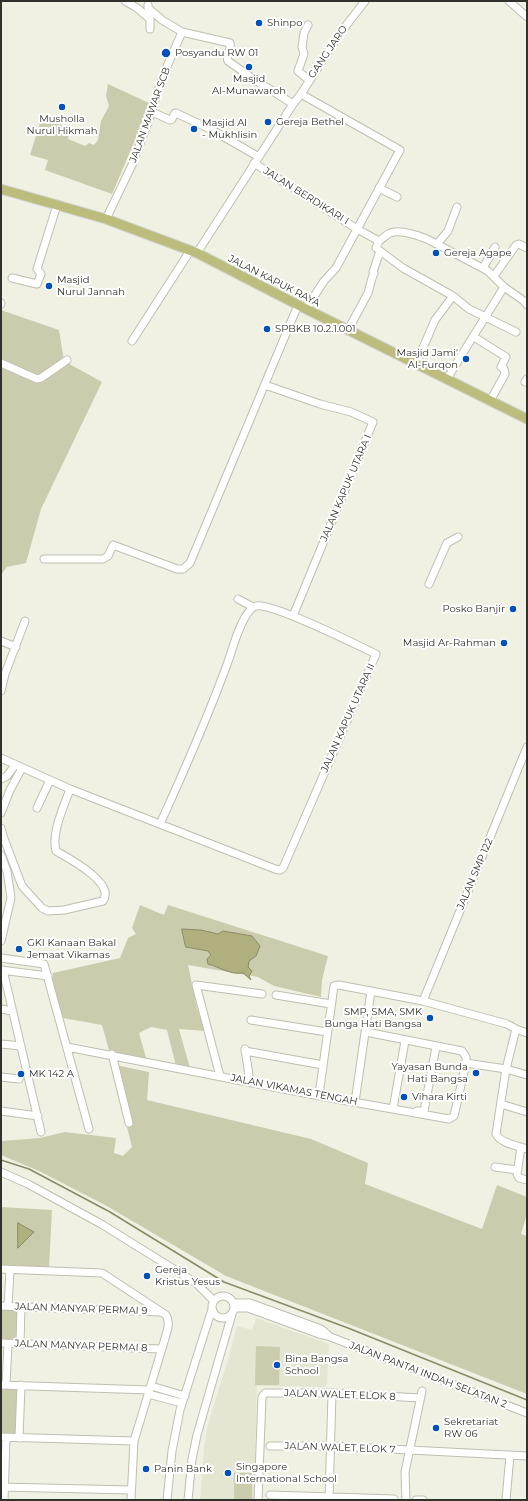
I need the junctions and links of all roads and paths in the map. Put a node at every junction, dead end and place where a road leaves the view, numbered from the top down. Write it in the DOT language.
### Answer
graph roads {
  1 [pos="125,1"];
  2 [pos="365,1"];
  3 [pos="509,1"];
  4 [pos="148,4"];
  5 [pos="527,17"];
  6 [pos="308,25"];
  7 [pos="150,29"];
  8 [pos="182,32"];
  9 [pos="309,80"];
  10 [pos="301,94"];
  11 [pos="293,104"];
  12 [pos="152,112"];
  13 [pos="259,157"];
  14 [pos="254,164"];
  15 [pos="379,188"];
  16 [pos="1,189"];
  17 [pos="397,197"];
  18 [pos="57,205"];
  19 [pos="457,207"];
  20 [pos="106,219"];
  21 [pos="357,229"];
  22 [pos="379,241"];
  23 [pos="437,244"];
  24 [pos="495,247"];
  25 [pos="527,248"];
  26 [pos="380,251"];
  27 [pos="194,252"];
  28 [pos="483,268"];
  29 [pos="494,276"];
  30 [pos="12,278"];
  31 [pos="504,287"];
  32 [pos="453,296"];
  33 [pos="526,303"];
  34 [pos="302,307"];
  35 [pos="486,317"];
  36 [pos="348,330"];
  37 [pos="516,332"];
  38 [pos="474,336"];
  39 [pos="132,341"];
  40 [pos="67,360"];
  41 [pos="1,363"];
  42 [pos="416,364"];
  43 [pos="447,379"];
  44 [pos="265,385"];
  45 [pos="490,401"];
  46 [pos="527,419"];
  47 [pos="458,536"];
  48 [pos="44,559"];
  49 [pos="429,584"];
  50 [pos="238,599"];
  51 [pos="254,607"];
  52 [pos="294,613"];
  53 [pos="25,621"];
  54 [pos="1,641"];
  55 [pos="16,647"];
  56 [pos="1,691"];
  57 [pos="527,747"];
  58 [pos="1,758"];
  59 [pos="18,767"];
  60 [pos="1,779"];
  61 [pos="50,780"];
  62 [pos="70,789"];
  63 [pos="37,808"];
  64 [pos="1,813"];
  65 [pos="160,824"];
  66 [pos="1,828"];
  67 [pos="1,855"];
  68 [pos="1,941"];
  69 [pos="1,958"];
  70 [pos="2,970"];
  71 [pos="47,975"];
  72 [pos="371,991"];
  73 [pos="262,994"];
  74 [pos="276,995"];
  75 [pos="423,1001"];
  76 [pos="331,1004"];
  77 [pos="1,1009"];
  78 [pos="12,1011"];
  79 [pos="251,1020"];
  80 [pos="516,1029"];
  81 [pos="327,1032"];
  82 [pos="366,1032"];
  83 [pos="527,1033"];
  84 [pos="405,1041"];
  85 [pos="1,1044"];
  86 [pos="21,1046"];
  87 [pos="67,1047"];
  88 [pos="436,1047"];
  89 [pos="112,1054"];
  90 [pos="466,1063"];
  91 [pos="323,1065"];
  92 [pos="506,1069"];
  93 [pos="527,1075"];
  94 [pos="220,1076"];
  95 [pos="1,1077"];
  96 [pos="19,1080"];
  97 [pos="250,1082"];
  98 [pos="319,1095"];
  99 [pos="355,1102"];
  100 [pos="501,1104"];
  101 [pos="393,1109"];
  102 [pos="415,1110"];
  103 [pos="1,1111"];
  104 [pos="527,1112"];
  105 [pos="38,1116"];
  106 [pos="129,1123"];
  107 [pos="89,1129"];
  108 [pos="41,1132"];
  109 [pos="524,1148"];
  110 [pos="495,1166"];
  111 [pos="518,1170"];
  112 [pos="1,1172"];
  113 [pos="527,1180"];
  114 [pos="1,1269"];
  115 [pos="10,1270"];
  116 [pos="214,1301"];
  117 [pos="4,1306"];
  118 [pos="21,1307"];
  119 [pos="234,1308"];
  120 [pos="212,1309"];
  121 [pos="160,1312"];
  122 [pos="4,1343"];
  123 [pos="20,1344"];
  124 [pos="162,1349"];
  125 [pos="4,1385"];
  126 [pos="21,1385"];
  127 [pos="149,1390"];
  128 [pos="422,1390"];
  129 [pos="332,1393"];
  130 [pos="420,1398"];
  131 [pos="183,1400"];
  132 [pos="527,1413"];
  133 [pos="4,1438"];
  134 [pos="19,1438"];
  135 [pos="134,1441"];
  136 [pos="270,1446"];
  137 [pos="331,1446"];
  138 [pos="410,1450"];
  139 [pos="510,1455"];
  140 [pos="527,1456"];
  141 [pos="3,1487"];
  142 [pos="131,1490"];
  143 [pos="270,1495"];
  144 [pos="329,1499"];
  145 [pos="394,1499"];
  146 [pos="4,1500"];
  147 [pos="131,1500"];
  148 [pos="167,1500"];
  149 [pos="188,1500"];
  150 [pos="258,1500"];
  151 [pos="406,1500"];
  152 [pos="416,1500"];
  153 [pos="423,1500"];
  154 [pos="506,1500"];
  1 -- 7 [label="street"];
  2 -- 9 [label="street, GANG JARO"];
  3 -- 5 [label="street"];
  4 -- 8 [label="street"];
  6 -- 9 [label="street"];
  8 -- 11 [label="street"];
  8 -- 12 [label="street, JALAN MAWAR SCB"];
  9 -- 10 [label="street, GANG JARO"];
  10 -- 11 [label="street, GANG JARO"];
  10 -- 15 [label="street"];
  11 -- 13 [label="street, JALAN BERDIKARI I"];
  12 -- 13 [label="street"];
  12 -- 20 [label="street, JALAN MAWAR SCB"];
  13 -- 14 [label="street, JALAN BERDIKARI I"];
  14 -- 21 [label="street, JALAN BERDIKARI I"];
  14 -- 27 [label="street, JALAN BERDIKARI I"];
  15 -- 17 [label="street"];
  15 -- 21 [label="street"];
  16 -- 18 [label="main road, JALAN KAPUK RAYA"];
  18 -- 20 [label="main road, JALAN KAPUK RAYA"];
  18 -- 30 [label="street"];
  19 -- 23 [label="street"];
  20 -- 27 [label="main road, JALAN KAPUK RAYA"];
  21 -- 22 [label="street, JALAN BERDIKARI I"];
  21 -- 34 [label="street"];
  22 -- 23 [label="street"];
  22 -- 26 [label="street"];
  23 -- 28 [label="street"];
  24 -- 28 [label="street"];
  25 -- 29 [label="street"];
  26 -- 32 [label="street"];
  26 -- 36 [label="street"];
  27 -- 34 [label="main road, JALAN KAPUK RAYA"];
  27 -- 39 [label="street, JALAN BERDIKARI I"];
  28 -- 29 [label="street"];
  29 -- 31 [label="street"];
  31 -- 33 [label="street"];
  31 -- 35 [label="street"];
  32 -- 35 [label="street"];
  32 -- 42 [label="street"];
  34 -- 36 [label="main road, JALAN KAPUK RAYA"];
  34 -- 44 [label="street"];
  35 -- 37 [label="street"];
  35 -- 38 [label="street"];
  36 -- 42 [label="main road, JALAN KAPUK RAYA"];
  38 -- 43 [label="street"];
  38 -- 45 [label="street"];
  40 -- 41 [label="street"];
  42 -- 43 [label="main road, JALAN KAPUK RAYA"];
  43 -- 45 [label="main road, JALAN KAPUK RAYA"];
  44 -- 48 [label="street"];
  44 -- 52 [label="street, JALAN KAPUK UTARA I"];
  45 -- 46 [label="main road, JALAN KAPUK RAYA"];
  47 -- 49 [label="street"];
  50 -- 51 [label="street"];
  51 -- 52 [label="street, JALAN KAPUK UTARA II"];
  51 -- 65 [label="street"];
  52 -- 65 [label="street, JALAN KAPUK UTARA II"];
  53 -- 55 [label="street"];
  54 -- 55 [label="street"];
  55 -- 56 [label="street"];
  57 -- 75 [label="street, JALAN SMP 122"];
  58 -- 59 [label="street, JALAN KAPUK UTARA II"];
  59 -- 60 [label="street"];
  59 -- 61 [label="street, JALAN KAPUK UTARA II"];
  59 -- 64 [label="street"];
  61 -- 62 [label="street, JALAN KAPUK UTARA II"];
  61 -- 63 [label="street"];
  62 -- 65 [label="street, JALAN KAPUK UTARA II"];
  62 -- 66 [label="street"];
  67 -- 68 [label="street"];
  69 -- 71 [label="street"];
  70 -- 71 [label="street"];
  70 -- 78 [label="street"];
  71 -- 87 [label="street"];
  72 -- 75 [label="street"];
  72 -- 76 [label="street"];
  72 -- 82 [label="street"];
  73 -- 94 [label="street"];
  74 -- 76 [label="street"];
  75 -- 80 [label="street"];
  76 -- 81 [label="street"];
  77 -- 78 [label="street"];
  78 -- 86 [label="street"];
  79 -- 81 [label="street"];
  80 -- 83 [label="street"];
  80 -- 92 [label="street"];
  81 -- 91 [label="street"];
  82 -- 84 [label="street"];
  82 -- 99 [label="street"];
  84 -- 88 [label="street"];
  84 -- 101 [label="street"];
  85 -- 86 [label="street"];
  86 -- 105 [label="street"];
  87 -- 89 [label="street, JALAN VIKAMAS TENGAH"];
  87 -- 107 [label="street"];
  88 -- 90 [label="street"];
  88 -- 102 [label="street"];
  89 -- 94 [label="street, JALAN VIKAMAS TENGAH"];
  89 -- 106 [label="street"];
  90 -- 92 [label="street"];
  90 -- 101 [label="street, JALAN VIKAMAS TENGAH"];
  91 -- 97 [label="street"];
  91 -- 98 [label="street"];
  92 -- 93 [label="street"];
  92 -- 100 [label="street"];
  94 -- 97 [label="street, JALAN VIKAMAS TENGAH"];
  95 -- 96 [label="street"];
  97 -- 98 [label="street, JALAN VIKAMAS TENGAH"];
  98 -- 99 [label="street, JALAN VIKAMAS TENGAH"];
  99 -- 101 [label="street, JALAN VIKAMAS TENGAH"];
  100 -- 104 [label="street"];
  100 -- 109 [label="street"];
  103 -- 105 [label="street"];
  105 -- 108 [label="street"];
  109 -- 111 [label="street"];
  110 -- 111 [label="street"];
  111 -- 113 [label="street"];
  112 -- 116 [label="street"];
  114 -- 115 [label="street"];
  115 -- 117 [label="street"];
  115 -- 121 [label="street"];
  116 -- 119 [label="street"];
  116 -- 120 [label="street"];
  117 -- 118 [label="street, JALAN MANYAR PERMAI 9"];
  118 -- 121 [label="street, JALAN MANYAR PERMAI 9"];
  118 -- 123 [label="street"];
  119 -- 120 [label="street"];
  119 -- 132 [label="street, JALAN PANTAI INDAH SELATAN 2"];
  119 -- 149 [label="street"];
  120 -- 131 [label="street"];
  121 -- 124 [label="street"];
  122 -- 123 [label="street, JALAN MANYAR PERMAI 8"];
  122 -- 125 [label="street"];
  123 -- 124 [label="street, JALAN MANYAR PERMAI 8"];
  124 -- 127 [label="street"];
  125 -- 126 [label="street"];
  126 -- 127 [label="street"];
  126 -- 134 [label="street"];
  127 -- 131 [label="street"];
  127 -- 135 [label="street"];
  128 -- 130 [label="street"];
  129 -- 130 [label="street, JALAN WALET ELOK 8"];
  129 -- 137 [label="street"];
  129 -- 150 [label="street, JALAN WALET ELOK 8"];
  130 -- 138 [label="street"];
  131 -- 148 [label="street"];
  133 -- 134 [label="street"];
  133 -- 141 [label="street"];
  134 -- 135 [label="street"];
  135 -- 142 [label="street"];
  136 -- 137 [label="street, JALAN WALET ELOK 7"];
  137 -- 138 [label="street, JALAN WALET ELOK 7"];
  137 -- 144 [label="street"];
  138 -- 139 [label="street, JALAN WALET ELOK 7"];
  138 -- 151 [label="street"];
  139 -- 140 [label="street, JALAN WALET ELOK 7"];
  139 -- 154 [label="street"];
  141 -- 142 [label="street"];
  141 -- 146 [label="street"];
  142 -- 147 [label="street"];
  143 -- 144 [label="street"];
  144 -- 145 [label="street"];
  152 -- 153 [label="street"];
}
